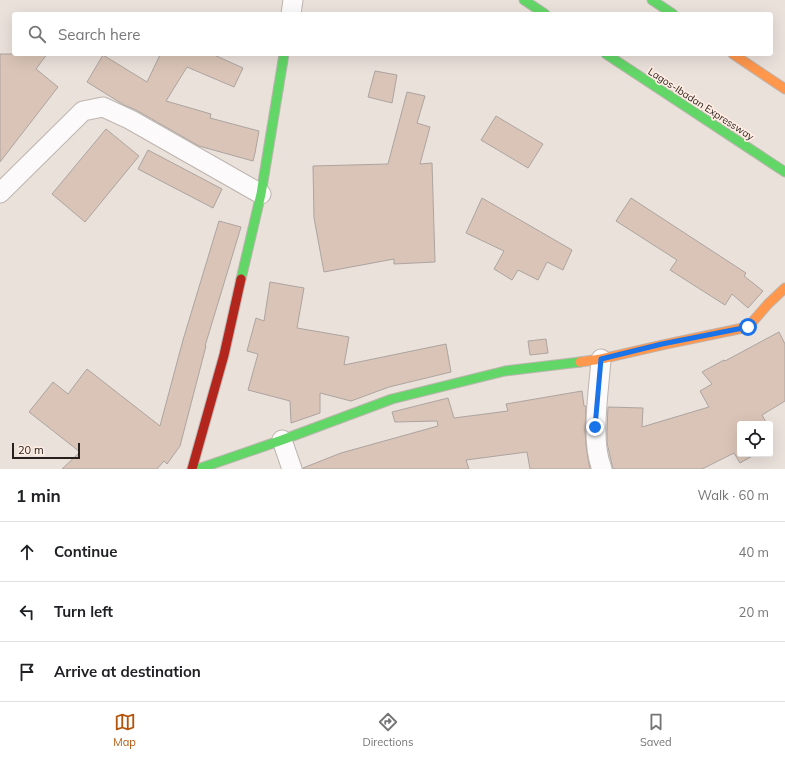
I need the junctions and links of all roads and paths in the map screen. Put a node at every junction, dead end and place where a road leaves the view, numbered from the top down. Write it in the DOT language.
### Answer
graph roads {
  1 [pos="293,0"];
  2 [pos="524,0"];
  3 [pos="652,0"];
  4 [pos="291,12"];
  5 [pos="542,12"];
  6 [pos="670,12"];
  7 [pos="284,56"];
  8 [pos="609,56"];
  9 [pos="735,56"];
  10 [pos="785,89"];
  11 [pos="785,172"];
  12 [pos="0,193"];
  13 [pos="261,194"];
  14 [pos="785,288"];
  15 [pos="601,359"];
  16 [pos="282,440"];
  17 [pos="192,469"];
  18 [pos="198,469"];
  19 [pos="292,469"];
  20 [pos="602,469"];
  1 -- 4 [label="street"];
  2 -- 5 [label="main road"];
  3 -- 6 [label="main road"];
  7 -- 13 [label="main road"];
  8 -- 11 [label="main road, Lagos-Ibadan Expressway"];
  9 -- 10 [label="main road"];
  12 -- 13 [label="street"];
  13 -- 17 [label="main road"];
  14 -- 15 [label="main road"];
  15 -- 16 [label="main road"];
  15 -- 20 [label="street"];
  16 -- 18 [label="main road"];
  16 -- 19 [label="street"];
}
